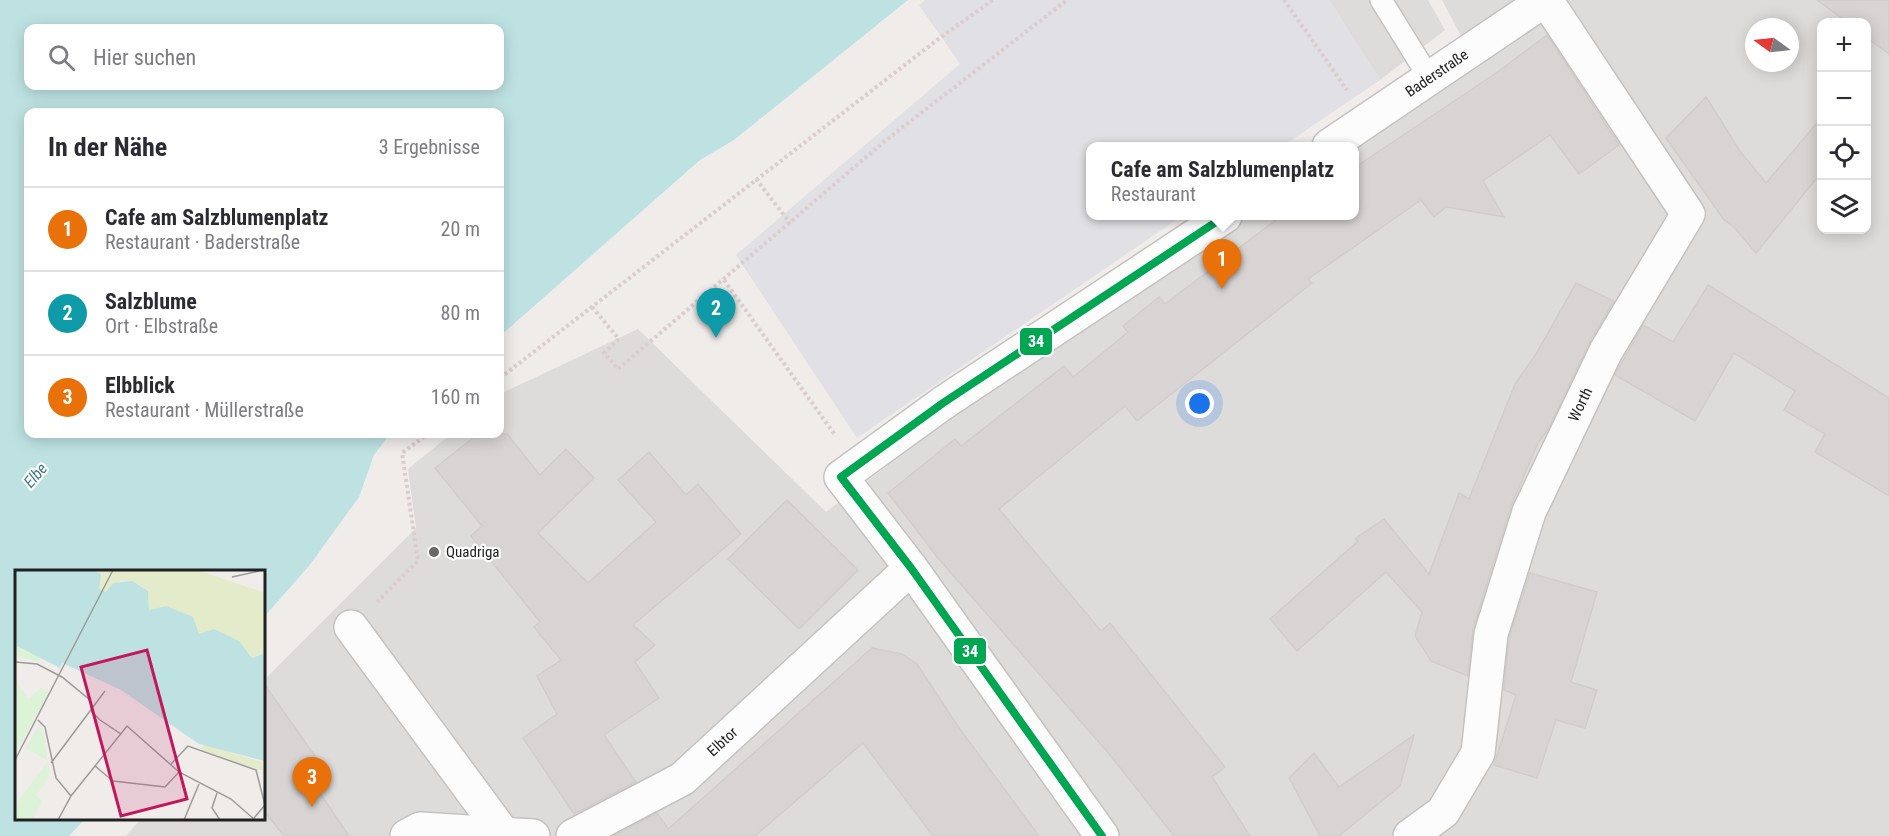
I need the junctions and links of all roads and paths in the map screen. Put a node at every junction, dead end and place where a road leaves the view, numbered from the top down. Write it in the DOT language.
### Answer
graph roads {
  1 [pos="993,0"];
  2 [pos="1066,0"];
  3 [pos="1284,0"];
  4 [pos="1381,0"];
  5 [pos="1545,0"];
  6 [pos="1430,79"];
  7 [pos="1369,120"];
  8 [pos="1336,142"];
  9 [pos="756,179"];
  10 [pos="1219,220"];
  11 [pos="790,223"];
  12 [pos="724,280"];
  13 [pos="592,307"];
  14 [pos="504,375"];
  15 [pos="423,438"];
  16 [pos="849,471"];
  17 [pos="911,568"];
  18 [pos="351,627"];
  19 [pos="514,835"];
  20 [pos="407,836"];
  21 [pos="573,836"];
  22 [pos="1102,836"];
  23 [pos="1410,836"];
  1 -- 9 [label="path"];
  2 -- 11 [label="path"];
  3 -- 7 [label="path"];
  4 -- 6 [label="lane"];
  5 -- 6 [label="street, Baderstraße"];
  5 -- 23 [label="street, Worth"];
  6 -- 7 [label="street, Baderstraße"];
  7 -- 8 [label="street, Baderstraße"];
  9 -- 11 [label="path"];
  9 -- 13 [label="path"];
  10 -- 16 [label="street"];
  11 -- 12 [label="path"];
  12 -- 13 [label="path"];
  12 -- 16 [label="path"];
  13 -- 14 [label="path"];
  15 -- 18 [label="path"];
  16 -- 17 [label="street"];
  17 -- 21 [label="street, Elbtor"];
  17 -- 22 [label="street"];
  18 -- 19 [label="street"];
  19 -- 20 [label="street"];
}
